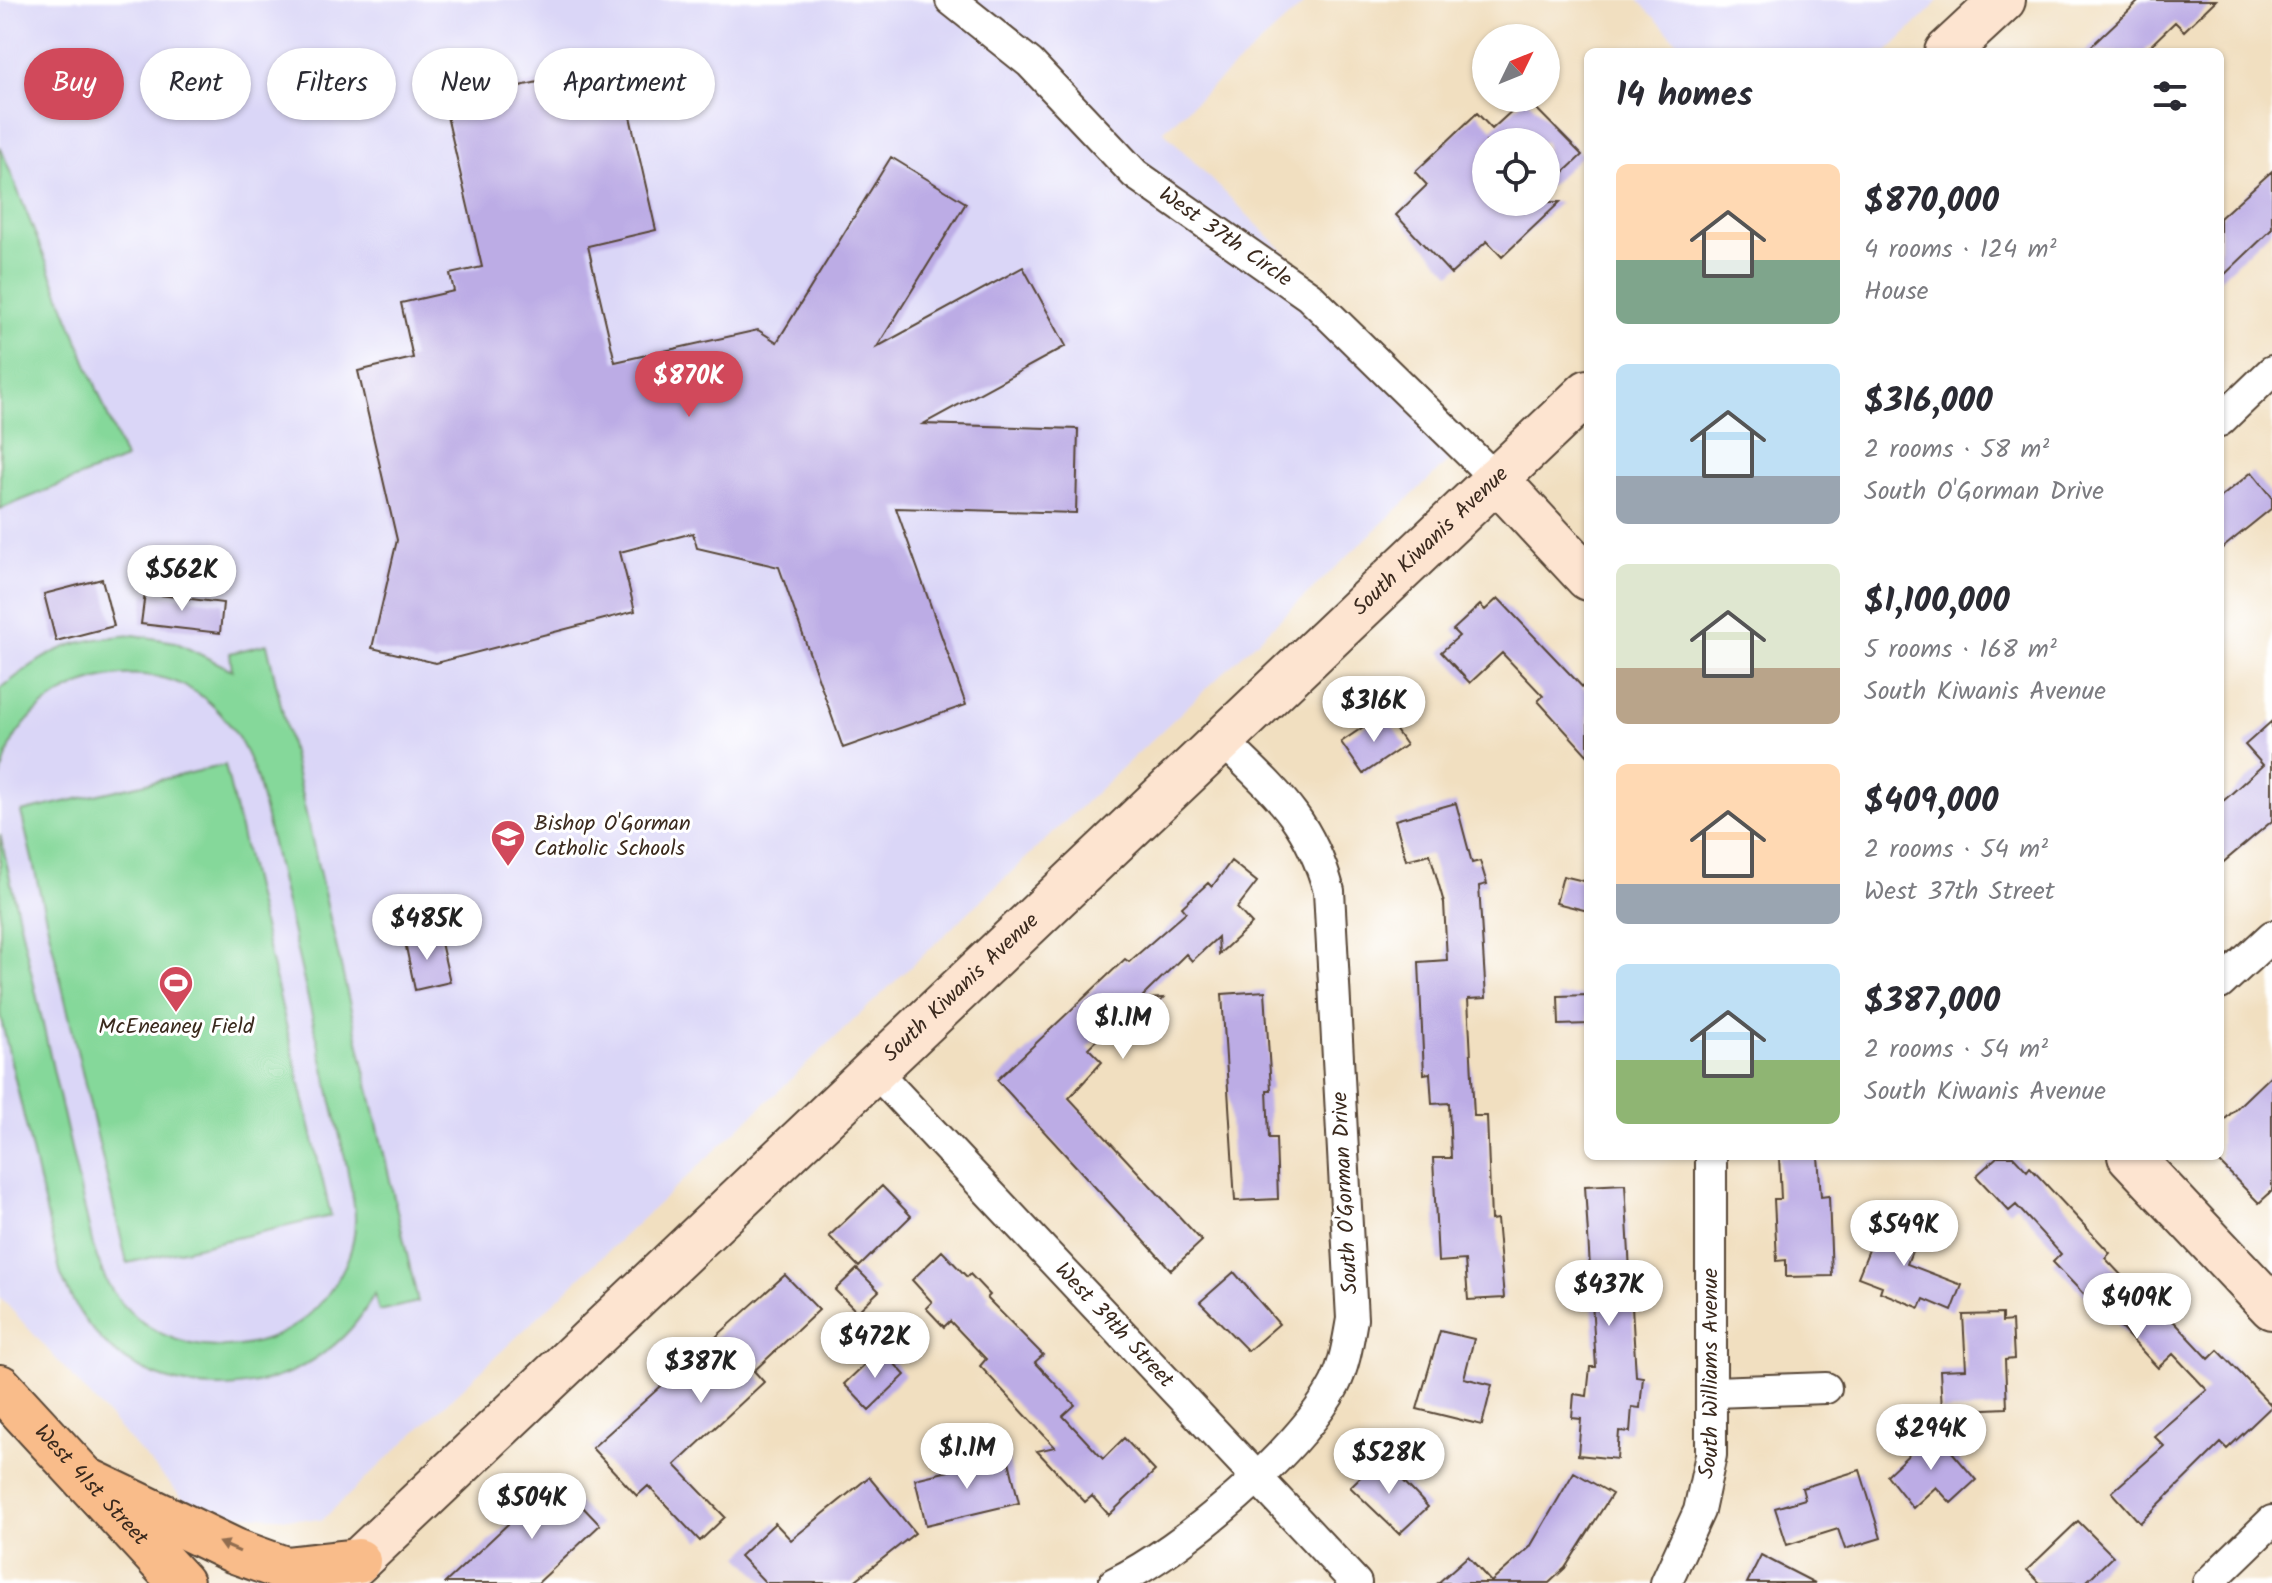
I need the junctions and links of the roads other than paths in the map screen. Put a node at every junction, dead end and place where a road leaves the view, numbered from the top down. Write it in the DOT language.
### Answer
graph roads {
  1 [pos="951,0"];
  2 [pos="2003,0"];
  3 [pos="1951,48"];
  4 [pos="2272,371"];
  5 [pos="1584,396"];
  6 [pos="2224,417"];
  7 [pos="1496,479"];
  8 [pos="1584,574"];
  9 [pos="1220,738"];
  10 [pos="2272,936"];
  11 [pos="2224,980"];
  12 [pos="873,1069"];
  13 [pos="1711,1160"];
  14 [pos="2134,1160"];
  15 [pos="2272,1307"];
  16 [pos="0,1387"];
  17 [pos="1826,1388"];
  18 [pos="1714,1392"];
  19 [pos="1256,1477"];
  20 [pos="85,1479"];
  21 [pos="2272,1521"];
  22 [pos="347,1572"];
  23 [pos="181,1583"];
  24 [pos="1114,1583"];
  25 [pos="1356,1583"];
  26 [pos="1666,1583"];
  27 [pos="2208,1583"];
  1 -- 7 [label="street, West 37th Circle"];
  2 -- 3 [label="main road"];
  4 -- 6 [label="street"];
  5 -- 7 [label="main road, South Kiwanis Avenue"];
  7 -- 8 [label="main road"];
  7 -- 9 [label="main road, South Kiwanis Avenue"];
  9 -- 12 [label="main road, South Kiwanis Avenue"];
  9 -- 19 [label="street, South O'Gorman Drive"];
  10 -- 11 [label="street"];
  12 -- 19 [label="street, West 39th Street"];
  12 -- 22 [label="main road, South Kiwanis Avenue"];
  13 -- 18 [label="street, South Williams Avenue"];
  14 -- 15 [label="main road"];
  16 -- 20 [label="main road, West 41st Street"];
  17 -- 18 [label="street"];
  18 -- 26 [label="street, South Williams Avenue"];
  19 -- 24 [label="street, South O'Gorman Drive"];
  19 -- 25 [label="street, West 39th Street"];
  22 -- 20 [label="main road, one-way"];
  20 -- 23 [label="main road, West 41st Street"];
  21 -- 27 [label="street"];
}
